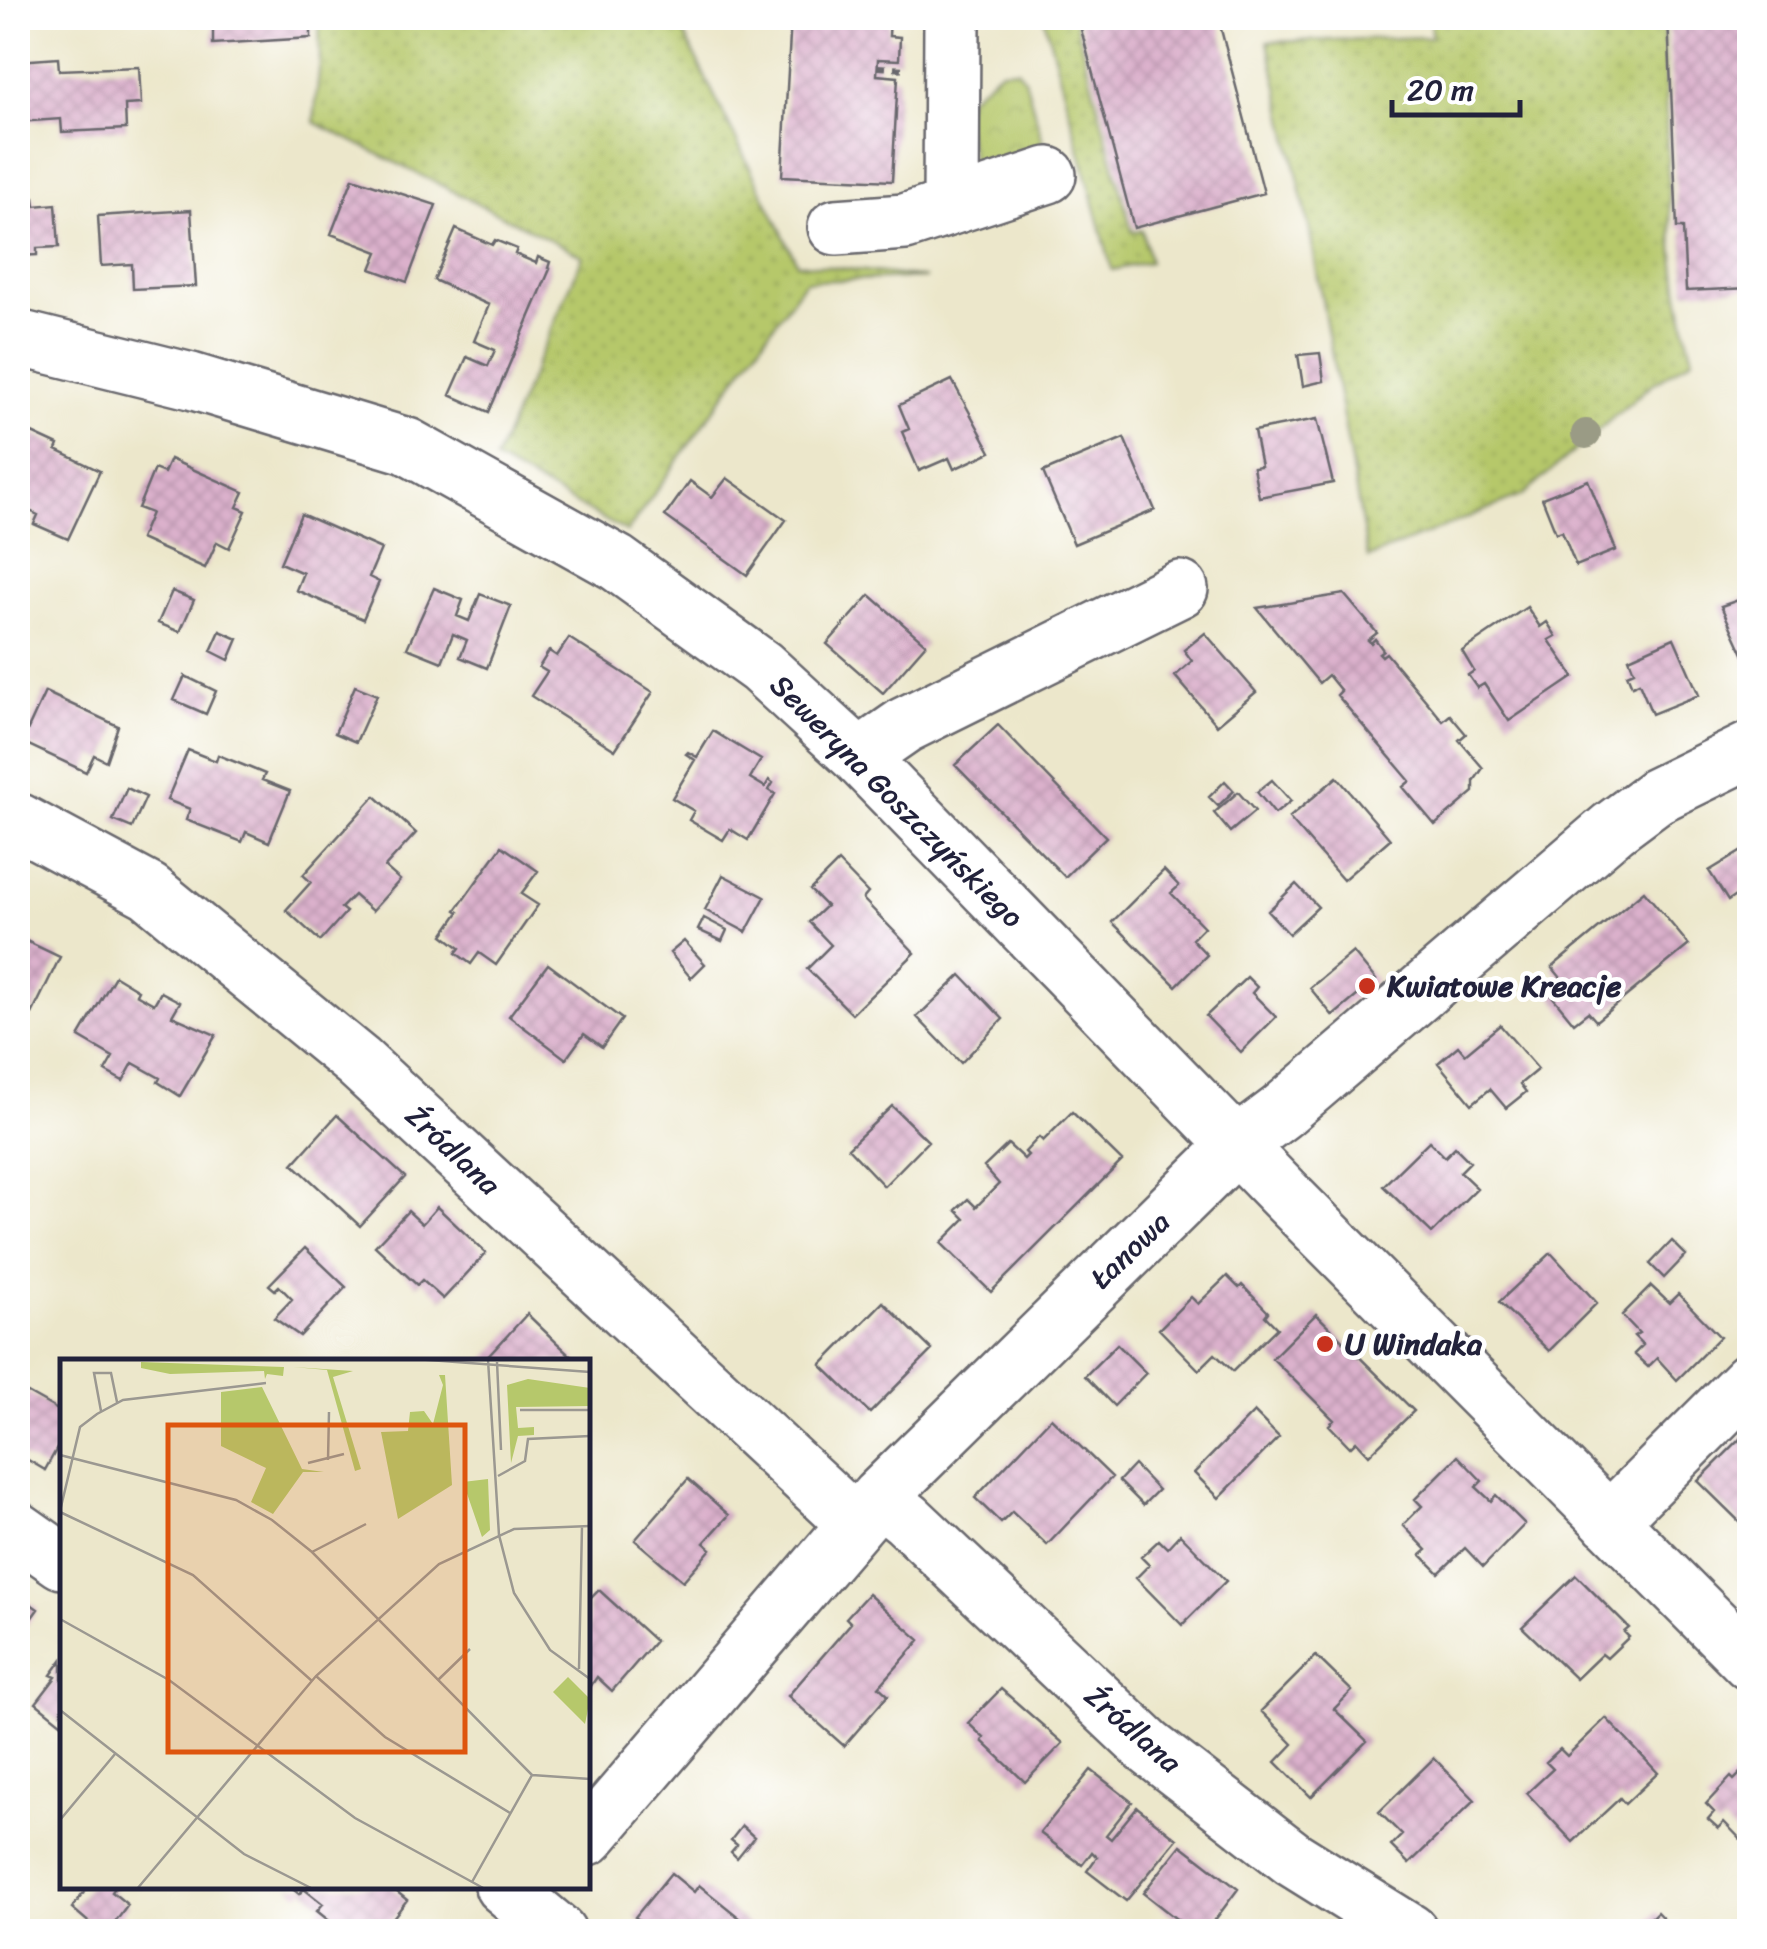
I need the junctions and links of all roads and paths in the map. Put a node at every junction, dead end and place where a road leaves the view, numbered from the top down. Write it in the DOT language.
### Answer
graph roads {
  1 [pos="952,18"];
  2 [pos="1048,175"];
  3 [pos="951,206"];
  4 [pos="836,227"];
  5 [pos="18,338"];
  6 [pos="1180,589"];
  7 [pos="1750,750"];
  8 [pos="858,756"];
  9 [pos="18,820"];
  10 [pos="1237,1145"];
  11 [pos="1750,1380"];
  12 [pos="868,1510"];
  13 [pos="1609,1521"];
  14 [pos="18,1530"];
  15 [pos="60,1560"];
  16 [pos="1750,1662"];
  17 [pos="590,1835"];
  18 [pos="1410,1932"];
  1 -- 3 [label="street"];
  2 -- 3 [label="street"];
  3 -- 4 [label="street"];
  5 -- 8 [label="street, Seweryna Goszczyńskiego"];
  6 -- 8 [label="street"];
  7 -- 10 [label="street, Łanowa"];
  8 -- 10 [label="street, Seweryna Goszczyńskiego"];
  9 -- 12 [label="street, Źródlana"];
  10 -- 12 [label="street, Łanowa"];
  10 -- 13 [label="street, Seweryna Goszczyńskiego"];
  11 -- 13 [label="street"];
  12 -- 17 [label="street, Łanowa"];
  12 -- 18 [label="street, Źródlana"];
  13 -- 16 [label="street, Seweryna Goszczyńskiego"];
  14 -- 15 [label="street"];
}
